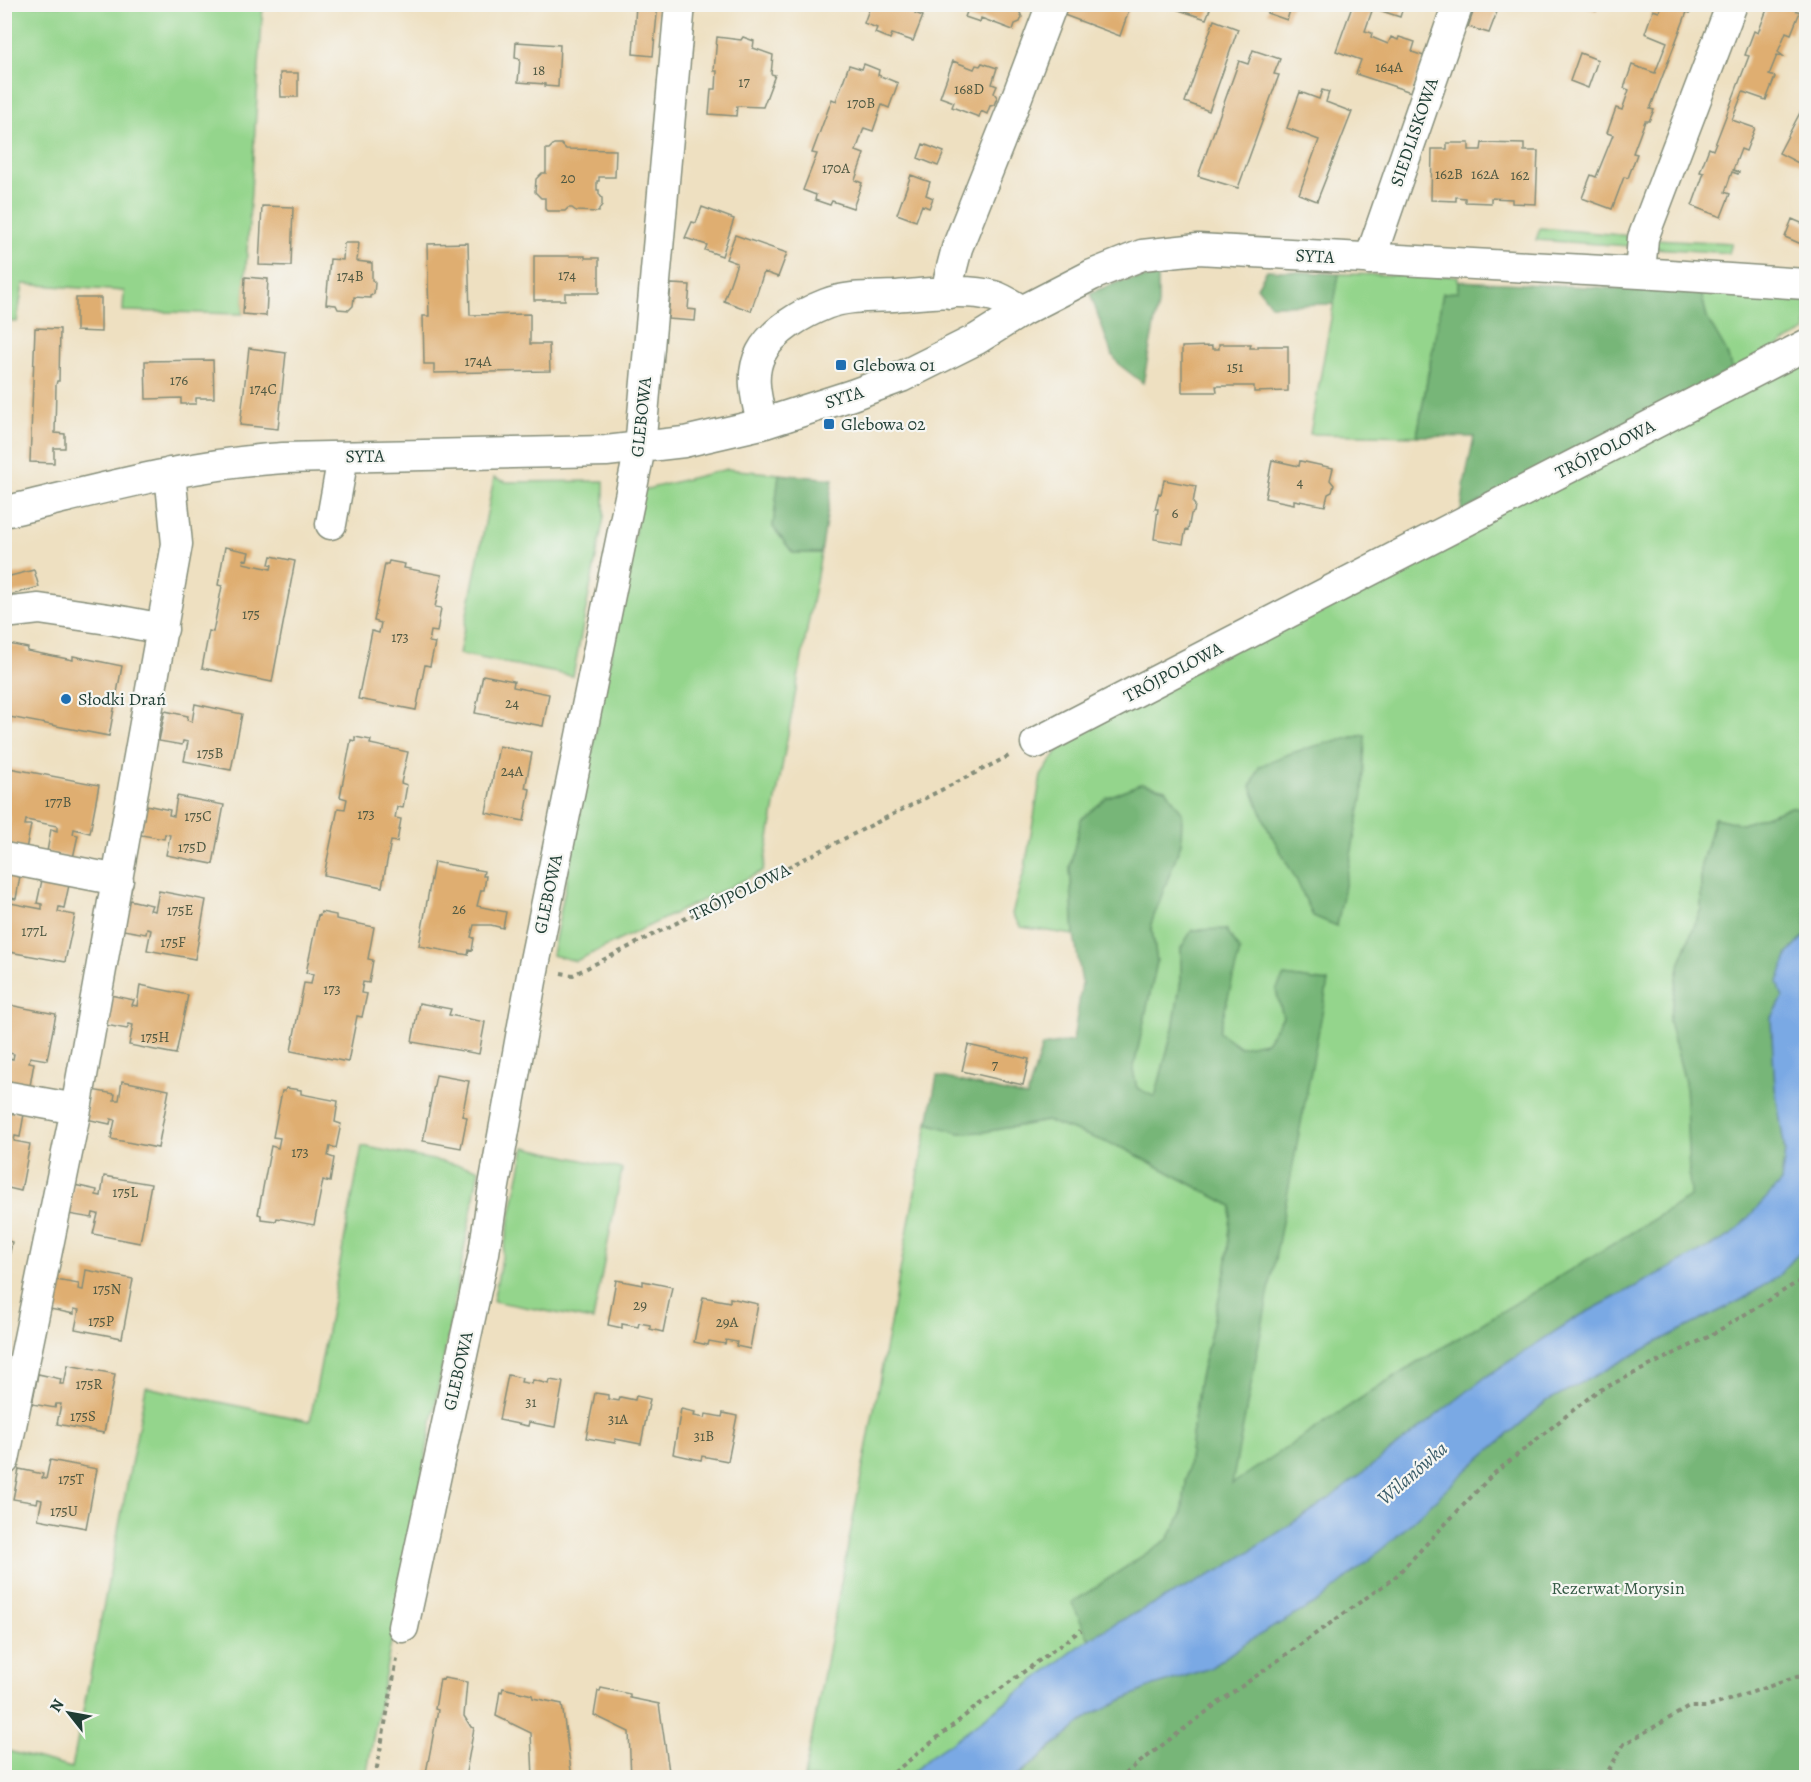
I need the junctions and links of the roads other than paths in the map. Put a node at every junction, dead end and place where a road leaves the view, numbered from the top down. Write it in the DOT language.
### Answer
graph roads {
  1 [pos="680,4"];
  2 [pos="1052,4"];
  3 [pos="1458,4"];
  4 [pos="1732,4"];
  5 [pos="1370,259"];
  6 [pos="1640,273"];
  7 [pos="1806,284"];
  8 [pos="950,293"];
  9 [pos="1022,311"];
  10 [pos="1806,345"];
  11 [pos="762,424"];
  12 [pos="640,448"];
  13 [pos="343,457"];
  14 [pos="170,473"];
  15 [pos="4,512"];
  16 [pos="331,524"];
  17 [pos="4,613"];
  18 [pos="163,629"];
  19 [pos="1036,742"];
  20 [pos="4,858"];
  21 [pos="118,880"];
  22 [pos="4,1096"];
  23 [pos="76,1109"];
  24 [pos="17,1335"];
  25 [pos="4,1460"];
  26 [pos="403,1627"];
  1 -- 12 [label="street, GLEBOWA"];
  2 -- 8 [label="street"];
  3 -- 5 [label="street, SIEDLISKOWA"];
  4 -- 6 [label="street"];
  5 -- 6 [label="street, SYTA"];
  5 -- 9 [label="street, SYTA"];
  6 -- 7 [label="street, SYTA"];
  8 -- 9 [label="street"];
  8 -- 11 [label="street"];
  9 -- 11 [label="street, SYTA"];
  10 -- 19 [label="street, TRÓJPOLOWA"];
  11 -- 12 [label="street, SYTA"];
  12 -- 13 [label="street, SYTA"];
  12 -- 26 [label="street, GLEBOWA"];
  13 -- 14 [label="street, SYTA"];
  13 -- 16 [label="street"];
  14 -- 15 [label="street, SYTA"];
  14 -- 18 [label="street"];
  17 -- 18 [label="street"];
  18 -- 21 [label="street"];
  20 -- 21 [label="street"];
  21 -- 23 [label="street"];
  22 -- 23 [label="street"];
  23 -- 24 [label="street"];
  24 -- 25 [label="street"];
}
